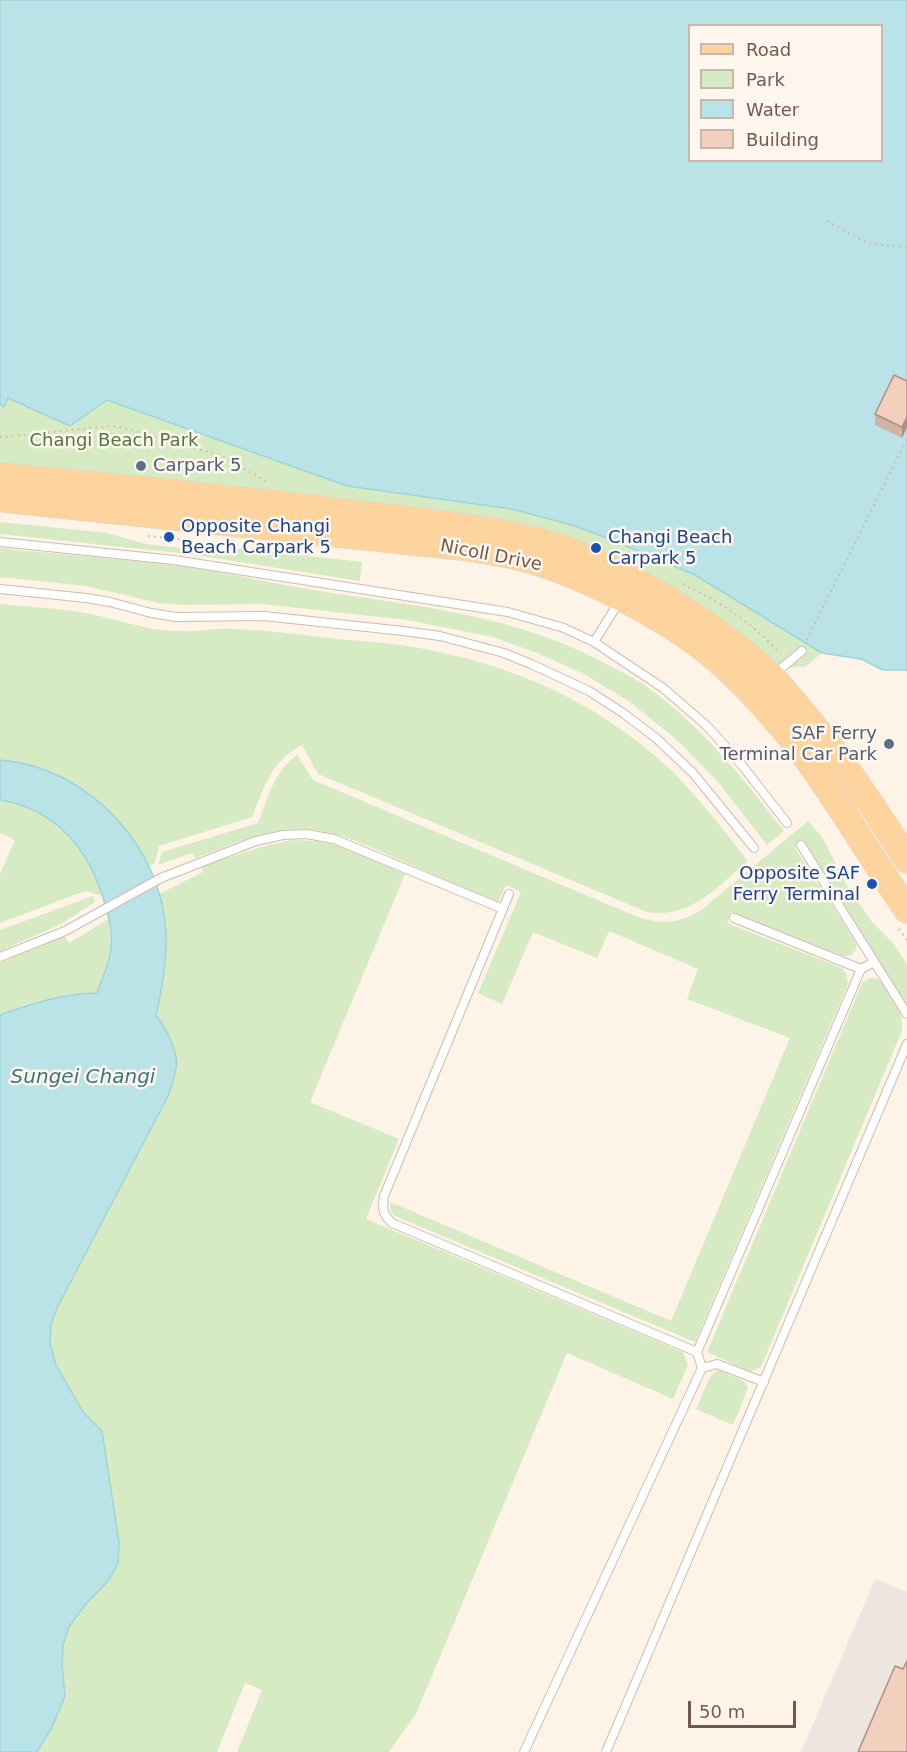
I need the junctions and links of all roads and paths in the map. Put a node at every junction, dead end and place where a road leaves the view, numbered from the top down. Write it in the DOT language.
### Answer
graph roads {
  1 [pos="827,222"];
  2 [pos="907,247"];
  3 [pos="907,439"];
  4 [pos="0,476"];
  5 [pos="46,492"];
  6 [pos="0,499"];
  7 [pos="142,534"];
  8 [pos="197,540"];
  9 [pos="0,542"];
  10 [pos="0,589"];
  11 [pos="630,590"];
  12 [pos="594,642"];
  13 [pos="802,651"];
  14 [pos="762,685"];
  15 [pos="787,823"];
  16 [pos="801,845"];
  17 [pos="754,848"];
  18 [pos="907,860"];
  19 [pos="509,894"];
  20 [pos="503,909"];
  21 [pos="734,918"];
  22 [pos="903,919"];
  23 [pos="907,940"];
  24 [pos="0,957"];
  25 [pos="874,962"];
  26 [pos="861,969"];
  27 [pos="907,1014"];
  28 [pos="907,1044"];
  29 [pos="697,1352"];
  30 [pos="702,1368"];
  31 [pos="764,1382"];
  32 [pos="524,1752"];
  33 [pos="606,1752"];
  1 -- 2 [label="path"];
  3 -- 13 [label="path"];
  4 -- 5 [label="main road, Nicoll Drive"];
  5 -- 6 [label="main road, Nicoll Drive"];
  5 -- 11 [label="main road, Nicoll Drive"];
  7 -- 8 [label="path"];
  9 -- 12 [label="lane"];
  10 -- 17 [label="lane"];
  11 -- 12 [label="lane"];
  11 -- 14 [label="main road, Nicoll Drive"];
  12 -- 15 [label="lane"];
  13 -- 14 [label="lane"];
  14 -- 18 [label="main road, Nicoll Drive"];
  14 -- 22 [label="main road, Nicoll Drive"];
  16 -- 25 [label="lane"];
  19 -- 20 [label="lane"];
  20 -- 24 [label="lane"];
  20 -- 29 [label="lane"];
  21 -- 26 [label="lane"];
  22 -- 23 [label="path"];
  25 -- 26 [label="lane"];
  25 -- 27 [label="lane"];
  26 -- 29 [label="lane"];
  28 -- 31 [label="lane"];
  29 -- 30 [label="lane"];
  30 -- 31 [label="lane"];
  30 -- 32 [label="lane"];
  31 -- 33 [label="lane"];
}
